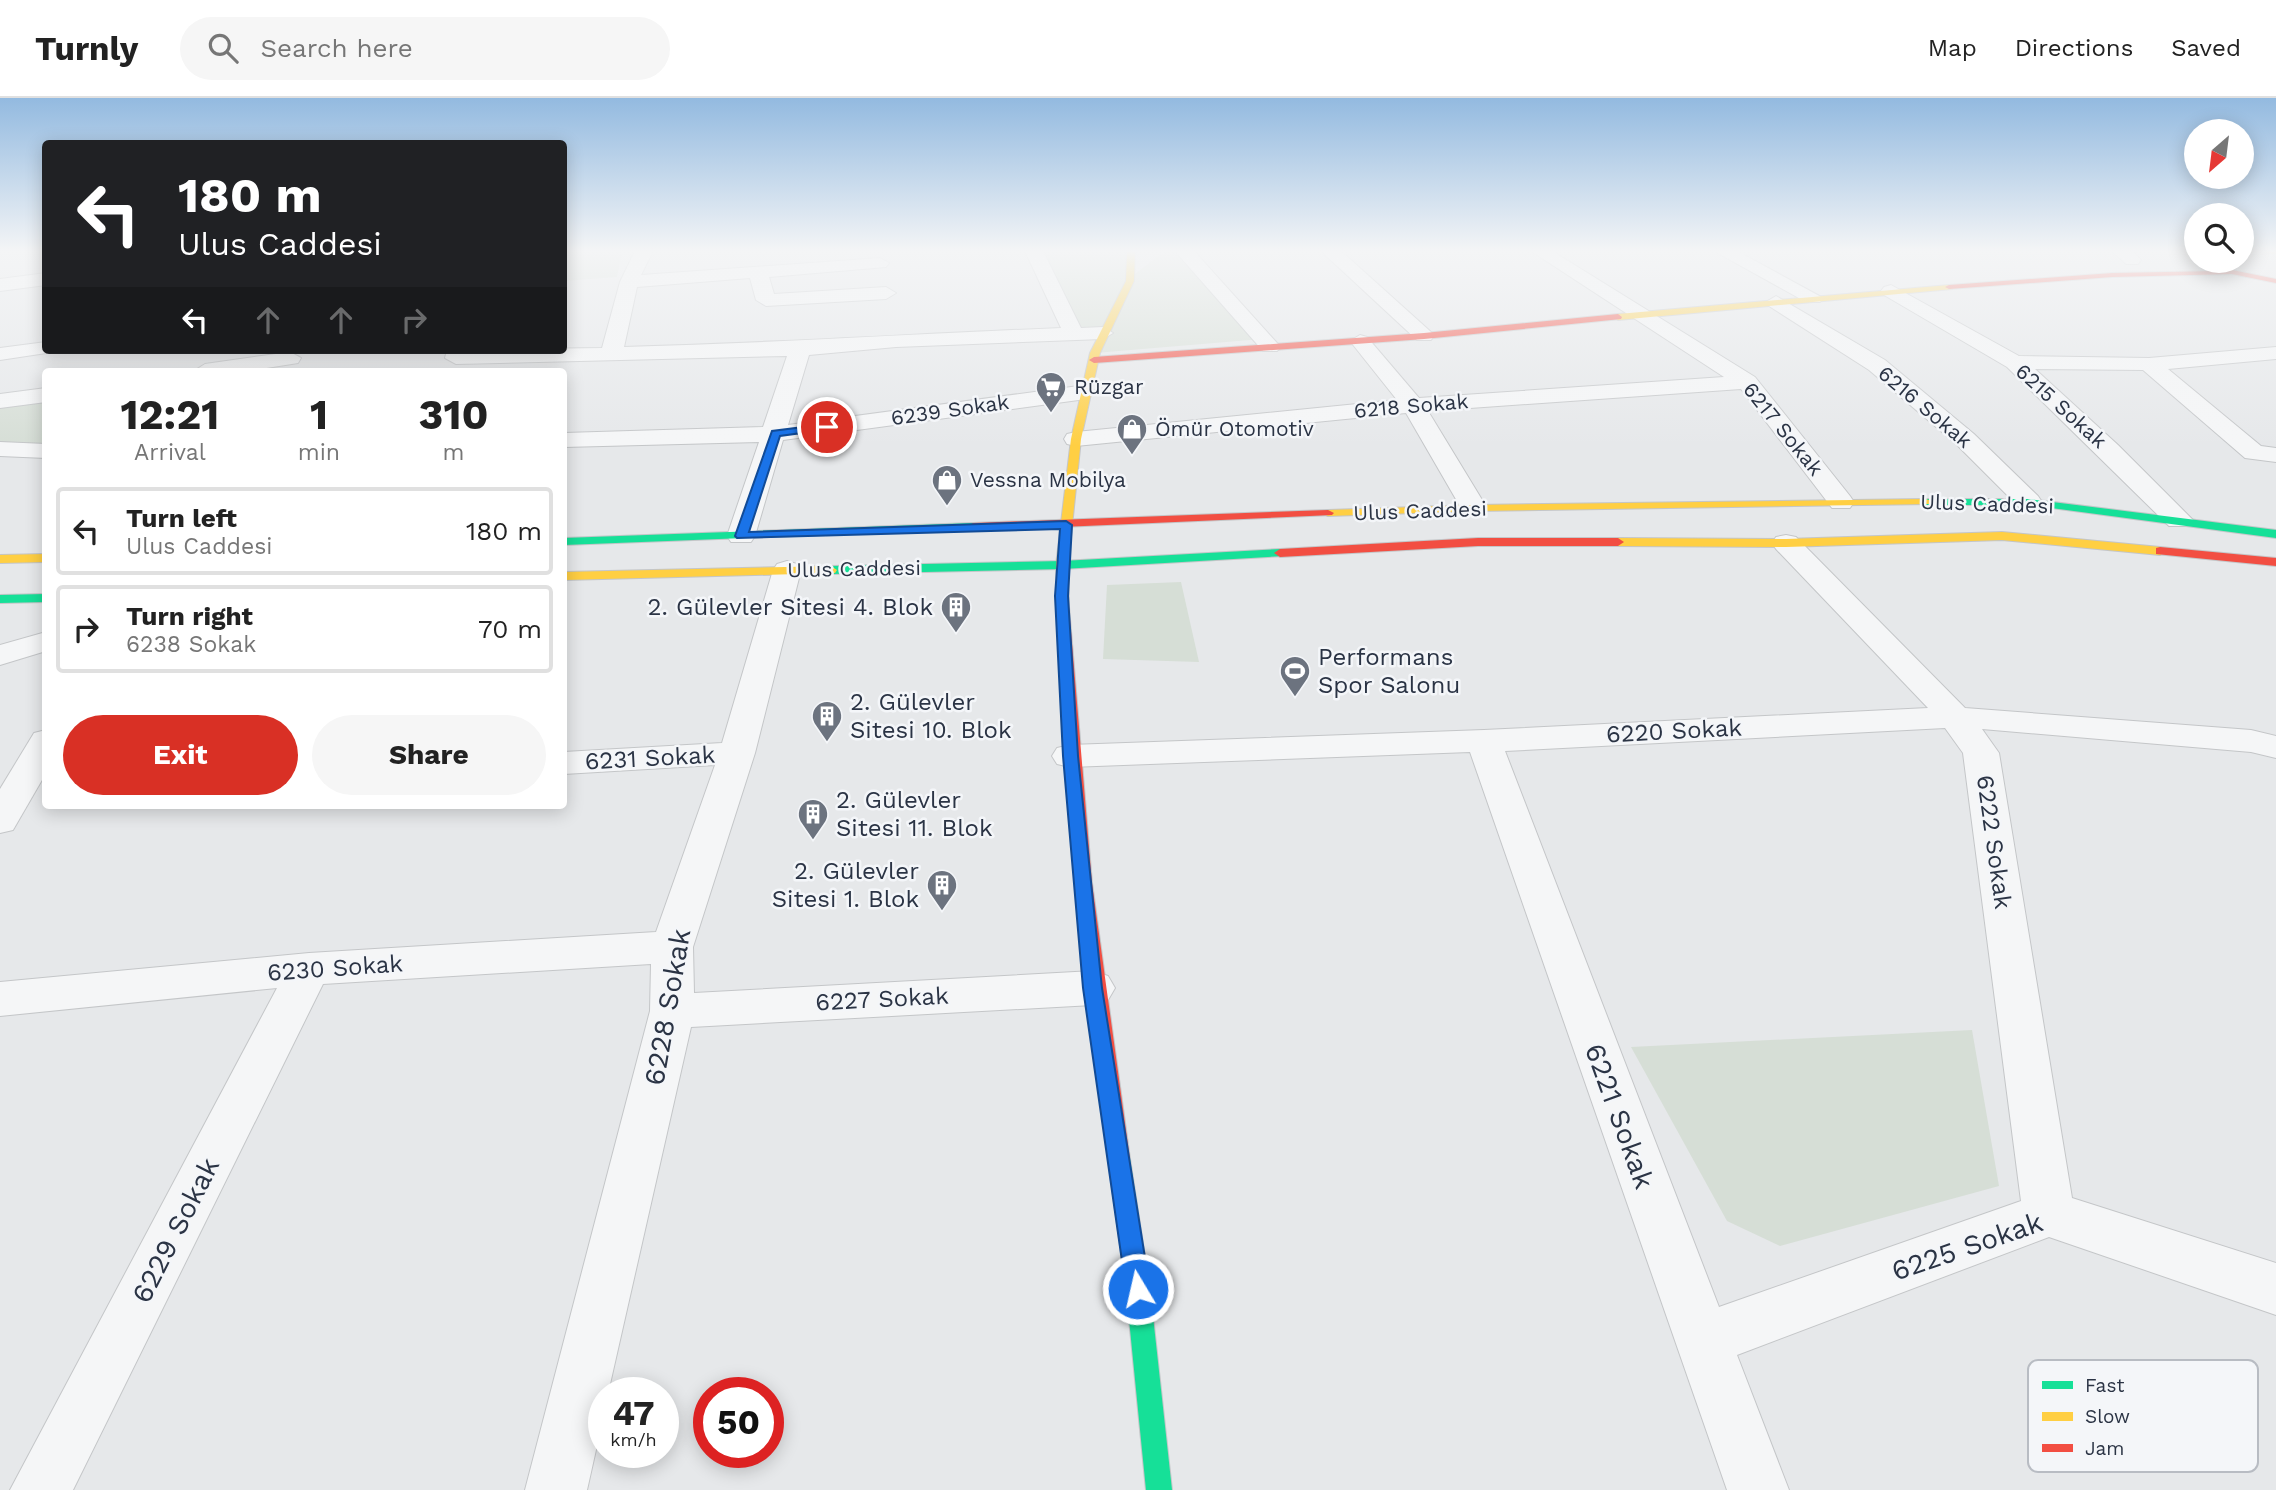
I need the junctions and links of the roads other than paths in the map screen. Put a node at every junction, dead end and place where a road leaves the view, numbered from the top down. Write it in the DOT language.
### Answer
graph roads {
  1 [pos="621,316"];
  2 [pos="891,316"];
  3 [pos="1065,316"];
  4 [pos="1113,316"];
  5 [pos="1242,316"];
  6 [pos="1402,316"];
  7 [pos="1565,316"];
  8 [pos="1644,316"];
  9 [pos="1811,316"];
  10 [pos="1935,316"];
  11 [pos="1419,331"];
  12 [pos="1073,334"];
  13 [pos="896,341"];
  14 [pos="1360,341"];
  15 [pos="1266,343"];
  16 [pos="42,349"];
  17 [pos="800,349"];
  18 [pos="1097,349"];
  19 [pos="612,352"];
  20 [pos="567,353"];
  21 [pos="2276,353"];
  22 [pos="0,355"];
  23 [pos="289,360"];
  24 [pos="2015,362"];
  25 [pos="2149,364"];
  26 [pos="228,368"];
  27 [pos="1747,382"];
  28 [pos="1086,392"];
  29 [pos="42,396"];
  30 [pos="0,401"];
  31 [pos="1413,405"];
  32 [pos="776,434"];
  33 [pos="1076,439"];
  34 [pos="567,440"];
  35 [pos="0,449"];
  36 [pos="42,451"];
  37 [pos="2276,455"];
  38 [pos="1841,502"];
  39 [pos="2029,502"];
  40 [pos="1474,508"];
  41 [pos="2179,520"];
  42 [pos="1066,525"];
  43 [pos="2276,534"];
  44 [pos="741,536"];
  45 [pos="567,542"];
  46 [pos="1786,543"];
  47 [pos="42,558"];
  48 [pos="0,559"];
  49 [pos="2276,562"];
  50 [pos="1062,565"];
  51 [pos="787,570"];
  52 [pos="567,576"];
  53 [pos="42,598"];
  54 [pos="0,599"];
  55 [pos="42,642"];
  56 [pos="0,655"];
  57 [pos="1955,716"];
  58 [pos="1484,741"];
  59 [pos="2276,747"];
  60 [pos="42,749"];
  61 [pos="737,754"];
  62 [pos="1070,756"];
  63 [pos="567,763"];
  64 [pos="15,800"];
  65 [pos="672,947"];
  66 [pos="309,969"];
  67 [pos="1093,988"];
  68 [pos="0,999"];
  69 [pos="672,1011"];
  70 [pos="2049,1214"];
  71 [pos="2276,1289"];
  72 [pos="1701,1341"];
  73 [pos="41,1490"];
  74 [pos="556,1490"];
  75 [pos="1159,1490"];
  76 [pos="1758,1490"];
  1 -- 19 [label="street"];
  2 -- 13 [label="street"];
  3 -- 12 [label="street"];
  4 -- 18 [label="main road"];
  5 -- 15 [label="street"];
  6 -- 11 [label="street"];
  7 -- 11 [label="main road"];
  8 -- 27 [label="street, 6217 Sokak"];
  9 -- 39 [label="street, 6216 Sokak"];
  10 -- 24 [label="street, 6215 Sokak"];
  11 -- 14 [label="main road"];
  11 -- 15 [label="main road"];
  12 -- 13 [label="street"];
  12 -- 18 [label="street"];
  13 -- 17 [label="street"];
  14 -- 15 [label="main road"];
  14 -- 31 [label="street"];
  15 -- 18 [label="main road"];
  16 -- 22 [label="street"];
  17 -- 19 [label="street"];
  17 -- 32 [label="street"];
  18 -- 28 [label="main road"];
  19 -- 20 [label="street"];
  21 -- 25 [label="street"];
  23 -- 26 [label="street"];
  24 -- 25 [label="street"];
  24 -- 41 [label="street, 6215 Sokak"];
  25 -- 37 [label="street"];
  27 -- 31 [label="street, 6218 Sokak"];
  27 -- 38 [label="street, 6217 Sokak"];
  28 -- 32 [label="street, 6239 Sokak"];
  28 -- 33 [label="main road"];
  29 -- 30 [label="street"];
  31 -- 33 [label="street, 6218 Sokak"];
  31 -- 40 [label="street"];
  32 -- 34 [label="street, 6239 Sokak"];
  32 -- 44 [label="street"];
  33 -- 42 [label="main road"];
  35 -- 36 [label="street"];
  38 -- 39 [label="main road, Ulus Caddesi"];
  38 -- 40 [label="main road, Ulus Caddesi"];
  39 -- 41 [label="main road, Ulus Caddesi"];
  40 -- 42 [label="main road, Ulus Caddesi"];
  41 -- 43 [label="main road, Ulus Caddesi"];
  42 -- 44 [label="main road, Ulus Caddesi"];
  42 -- 50 [label="main road"];
  44 -- 45 [label="main road, Ulus Caddesi"];
  46 -- 49 [label="main road, Ulus Caddesi"];
  46 -- 50 [label="main road, Ulus Caddesi"];
  46 -- 57 [label="street, 6222 Sokak"];
  47 -- 48 [label="main road"];
  50 -- 51 [label="main road, Ulus Caddesi"];
  50 -- 62 [label="main road"];
  51 -- 52 [label="main road, Ulus Caddesi"];
  51 -- 61 [label="street, 6228 Sokak"];
  53 -- 54 [label="main road"];
  55 -- 56 [label="street"];
  57 -- 58 [label="street, 6220 Sokak"];
  57 -- 59 [label="street, 6220 Sokak"];
  57 -- 70 [label="street, 6222 Sokak"];
  58 -- 62 [label="street, 6220 Sokak"];
  58 -- 72 [label="street, 6221 Sokak"];
  60 -- 64 [label="street"];
  61 -- 63 [label="street, 6231 Sokak"];
  61 -- 65 [label="street, 6228 Sokak"];
  62 -- 67 [label="main road"];
  65 -- 66 [label="street, 6230 Sokak"];
  65 -- 69 [label="street, 6228 Sokak"];
  66 -- 68 [label="street, 6230 Sokak"];
  66 -- 73 [label="street, 6229 Sokak"];
  67 -- 69 [label="street, 6227 Sokak"];
  67 -- 75 [label="main road"];
  69 -- 74 [label="street, 6228 Sokak"];
  70 -- 71 [label="street, 6225 Sokak"];
  70 -- 72 [label="street, 6225 Sokak"];
  72 -- 76 [label="street, 6221 Sokak"];
}
